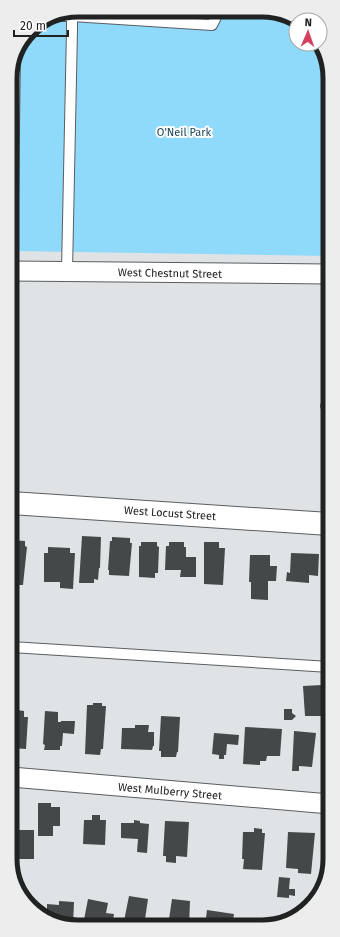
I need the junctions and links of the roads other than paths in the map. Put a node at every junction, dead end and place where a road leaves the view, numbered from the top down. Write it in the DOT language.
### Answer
graph roads {
  1 [pos="85,17"];
  2 [pos="216,17"];
  3 [pos="67,18"];
  4 [pos="17,271"];
  5 [pos="67,271"];
  6 [pos="323,274"];
  7 [pos="17,503"];
  8 [pos="323,524"];
  9 [pos="17,647"];
  10 [pos="323,667"];
  11 [pos="17,778"];
  12 [pos="323,803"];
  1 -- 2 [label="lane"];
  3 -- 5 [label="lane"];
  4 -- 5 [label="street, West Chestnut Street"];
  5 -- 6 [label="street, West Chestnut Street"];
  7 -- 8 [label="street, West Locust Street"];
  9 -- 10 [label="lane"];
  11 -- 12 [label="street, West Mulberry Street"];
}
